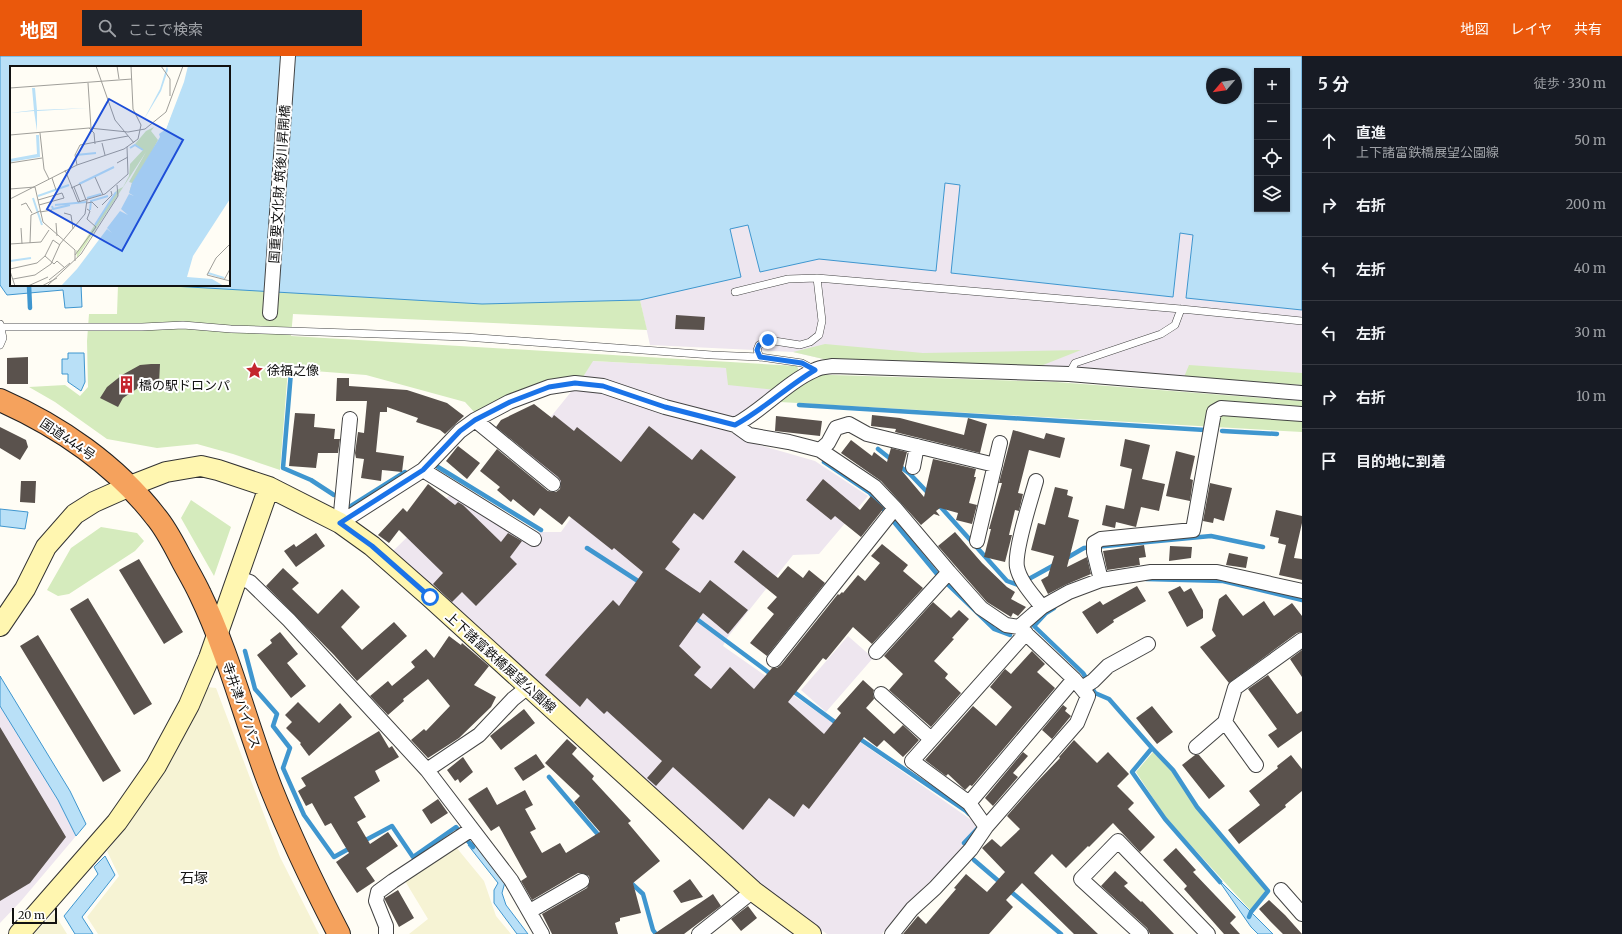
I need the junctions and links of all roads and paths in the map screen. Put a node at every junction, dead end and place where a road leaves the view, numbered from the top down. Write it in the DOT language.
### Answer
graph roads {
  1 [pos="288,56"];
  2 [pos="817,278"];
  3 [pos="735,292"];
  4 [pos="1181,308"];
  5 [pos="270,313"];
  6 [pos="1302,321"];
  7 [pos="1,325"];
  8 [pos="0,345"];
  9 [pos="760,357"];
  10 [pos="815,370"];
  11 [pos="1069,374"];
  12 [pos="1302,392"];
  13 [pos="0,400"];
  14 [pos="1302,414"];
  15 [pos="350,419"];
  16 [pos="475,420"];
  17 [pos="735,425"];
  18 [pos="1000,443"];
  19 [pos="917,446"];
  20 [pos="820,450"];
  21 [pos="995,465"];
  22 [pos="912,467"];
  23 [pos="423,470"];
  24 [pos="1036,481"];
  25 [pos="553,484"];
  26 [pos="130,486"];
  27 [pos="269,487"];
  28 [pos="891,513"];
  29 [pos="340,523"];
  30 [pos="534,539"];
  31 [pos="977,541"];
  32 [pos="949,572"];
  33 [pos="236,577"];
  34 [pos="1101,580"];
  35 [pos="1302,591"];
  36 [pos="1042,607"];
  37 [pos="0,626"];
  38 [pos="1023,630"];
  39 [pos="217,634"];
  40 [pos="1302,640"];
  41 [pos="1148,644"];
  42 [pos="876,652"];
  43 [pos="774,660"];
  44 [pos="1083,683"];
  45 [pos="528,687"];
  46 [pos="881,694"];
  47 [pos="1224,722"];
  48 [pos="931,739"];
  49 [pos="1196,747"];
  50 [pos="1256,765"];
  51 [pos="427,770"];
  52 [pos="969,803"];
  53 [pos="986,827"];
  54 [pos="472,829"];
  55 [pos="582,881"];
  56 [pos="1281,890"];
  57 [pos="753,891"];
  58 [pos="530,911"];
  59 [pos="1302,914"];
  60 [pos="19,934"];
  61 [pos="339,934"];
  62 [pos="386,934"];
  63 [pos="542,934"];
  64 [pos="699,934"];
  65 [pos="811,934"];
  66 [pos="892,934"];
  67 [pos="1141,934"];
  68 [pos="1208,934"];
  1 -- 5 [label="street, 国重要文化財 筑後川昇開橋"];
  2 -- 3 [label="lane"];
  2 -- 4 [label="lane"];
  2 -- 9 [label="lane"];
  4 -- 6 [label="lane"];
  4 -- 11 [label="lane"];
  7 -- 8 [label="lane"];
  7 -- 9 [label="lane"];
  9 -- 10 [label="lane"];
  10 -- 11 [label="street"];
  10 -- 17 [label="street"];
  11 -- 12 [label="street"];
  13 -- 26 [label="highway, 国道444号"];
  14 -- 34 [label="street"];
  15 -- 29 [label="street"];
  16 -- 17 [label="street"];
  16 -- 23 [label="street"];
  16 -- 25 [label="street"];
  17 -- 20 [label="street"];
  18 -- 21 [label="street"];
  19 -- 20 [label="street"];
  19 -- 21 [label="street"];
  19 -- 22 [label="street"];
  20 -- 28 [label="street"];
  21 -- 31 [label="street"];
  23 -- 29 [label="street"];
  23 -- 30 [label="street"];
  24 -- 36 [label="street"];
  26 -- 27 [label="street, 上下諸富鉄橋展望公園線"];
  26 -- 37 [label="street, 上下諸富鉄橋展望公園線"];
  26 -- 39 [label="highway, 寺井津バイパス"];
  27 -- 29 [label="street, 上下諸富鉄橋展望公園線"];
  27 -- 33 [label="street"];
  28 -- 32 [label="street"];
  28 -- 43 [label="street"];
  29 -- 45 [label="street, 上下諸富鉄橋展望公園線"];
  32 -- 38 [label="street"];
  32 -- 42 [label="street"];
  33 -- 39 [label="street"];
  33 -- 51 [label="street"];
  34 -- 35 [label="street"];
  34 -- 36 [label="street"];
  36 -- 38 [label="street"];
  38 -- 44 [label="street"];
  38 -- 48 [label="street"];
  39 -- 60 [label="street"];
  39 -- 61 [label="highway, 寺井津バイパス"];
  40 -- 47 [label="street"];
  41 -- 44 [label="street"];
  44 -- 52 [label="street"];
  44 -- 53 [label="street"];
  45 -- 51 [label="street"];
  45 -- 57 [label="street, 上下諸富鉄橋展望公園線"];
  46 -- 48 [label="street"];
  47 -- 49 [label="street"];
  47 -- 50 [label="street"];
  48 -- 52 [label="street"];
  51 -- 54 [label="street"];
  52 -- 53 [label="street"];
  53 -- 66 [label="street"];
  54 -- 58 [label="street"];
  54 -- 62 [label="street"];
  55 -- 58 [label="street"];
  56 -- 59 [label="street"];
  57 -- 64 [label="street"];
  57 -- 65 [label="street, 上下諸富鉄橋展望公園線"];
  58 -- 63 [label="street"];
  67 -- 68 [label="street"];
}
